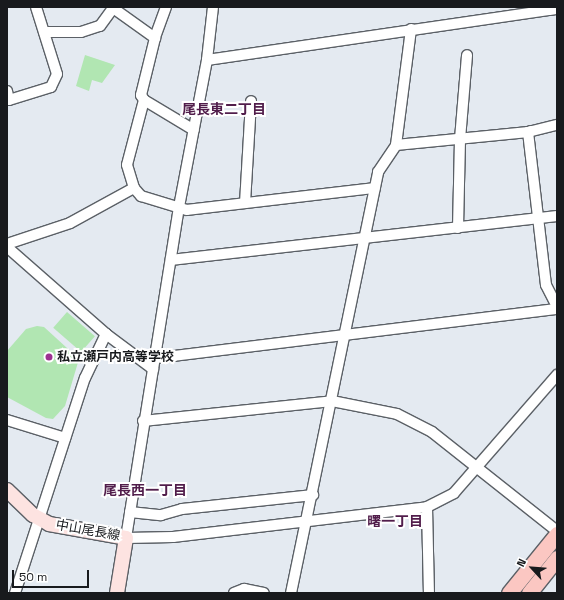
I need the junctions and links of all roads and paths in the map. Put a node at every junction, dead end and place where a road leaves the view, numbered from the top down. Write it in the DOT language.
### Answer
graph roads {
  1 [pos="36,7"];
  2 [pos="166,7"];
  3 [pos="213,7"];
  4 [pos="551,8"];
  5 [pos="508,11"];
  6 [pos="411,29"];
  7 [pos="44,32"];
  8 [pos="155,38"];
  9 [pos="467,55"];
  10 [pos="207,60"];
  11 [pos="7,91"];
  12 [pos="144,100"];
  13 [pos="251,101"];
  14 [pos="557,125"];
  15 [pos="194,130"];
  16 [pos="528,132"];
  17 [pos="460,139"];
  18 [pos="396,145"];
  19 [pos="134,188"];
  20 [pos="375,188"];
  21 [pos="245,203"];
  22 [pos="179,207"];
  23 [pos="557,216"];
  24 [pos="538,218"];
  25 [pos="458,228"];
  26 [pos="365,238"];
  27 [pos="7,244"];
  28 [pos="7,247"];
  29 [pos="171,260"];
  30 [pos="557,308"];
  31 [pos="106,334"];
  32 [pos="345,337"];
  33 [pos="157,358"];
  34 [pos="153,370"];
  35 [pos="557,375"];
  36 [pos="332,402"];
  37 [pos="7,420"];
  38 [pos="143,421"];
  39 [pos="65,438"];
  40 [pos="479,468"];
  41 [pos="7,490"];
  42 [pos="313,495"];
  43 [pos="427,506"];
  44 [pos="130,512"];
  45 [pos="40,521"];
  46 [pos="308,521"];
  47 [pos="557,532"];
  48 [pos="126,538"];
  49 [pos="557,558"];
  50 [pos="15,593"];
  51 [pos="117,593"];
  52 [pos="234,593"];
  53 [pos="264,593"];
  54 [pos="291,593"];
  55 [pos="429,593"];
  56 [pos="509,593"];
  57 [pos="529,593"];
  1 -- 7 [label="street"];
  2 -- 8 [label="street"];
  3 -- 10 [label="street"];
  4 -- 5 [label="street"];
  5 -- 6 [label="street"];
  6 -- 10 [label="street"];
  6 -- 18 [label="street"];
  7 -- 8 [label="street"];
  7 -- 11 [label="street"];
  8 -- 12 [label="street"];
  9 -- 17 [label="street"];
  10 -- 15 [label="street"];
  12 -- 15 [label="street"];
  12 -- 19 [label="street"];
  13 -- 21 [label="street"];
  14 -- 16 [label="street"];
  15 -- 22 [label="street"];
  16 -- 17 [label="street"];
  16 -- 24 [label="street"];
  17 -- 18 [label="street"];
  17 -- 25 [label="street"];
  18 -- 20 [label="street"];
  19 -- 22 [label="street"];
  19 -- 27 [label="street"];
  20 -- 21 [label="street"];
  20 -- 26 [label="street"];
  21 -- 22 [label="street"];
  22 -- 29 [label="street"];
  23 -- 24 [label="street"];
  24 -- 25 [label="street"];
  24 -- 30 [label="street"];
  25 -- 26 [label="street"];
  26 -- 29 [label="street"];
  26 -- 32 [label="street"];
  28 -- 31 [label="street"];
  29 -- 33 [label="street"];
  30 -- 32 [label="street"];
  31 -- 34 [label="street"];
  31 -- 39 [label="street"];
  32 -- 33 [label="street"];
  32 -- 36 [label="street"];
  33 -- 34 [label="street"];
  34 -- 38 [label="street"];
  35 -- 40 [label="street"];
  36 -- 38 [label="street"];
  36 -- 40 [label="street"];
  36 -- 42 [label="street"];
  37 -- 39 [label="street"];
  38 -- 44 [label="street"];
  39 -- 45 [label="street"];
  40 -- 43 [label="street"];
  40 -- 47 [label="street"];
  41 -- 45 [label="main road, 中山尾長線"];
  42 -- 44 [label="street"];
  42 -- 46 [label="street"];
  43 -- 46 [label="street"];
  43 -- 55 [label="street"];
  44 -- 48 [label="street"];
  45 -- 48 [label="main road, 中山尾長線"];
  45 -- 50 [label="street"];
  46 -- 48 [label="street"];
  46 -- 54 [label="street"];
  47 -- 56 [label="main road"];
  48 -- 51 [label="main road, 中山尾長線"];
  49 -- 57 [label="main road"];
  52 -- 53 [label="street"];
}
